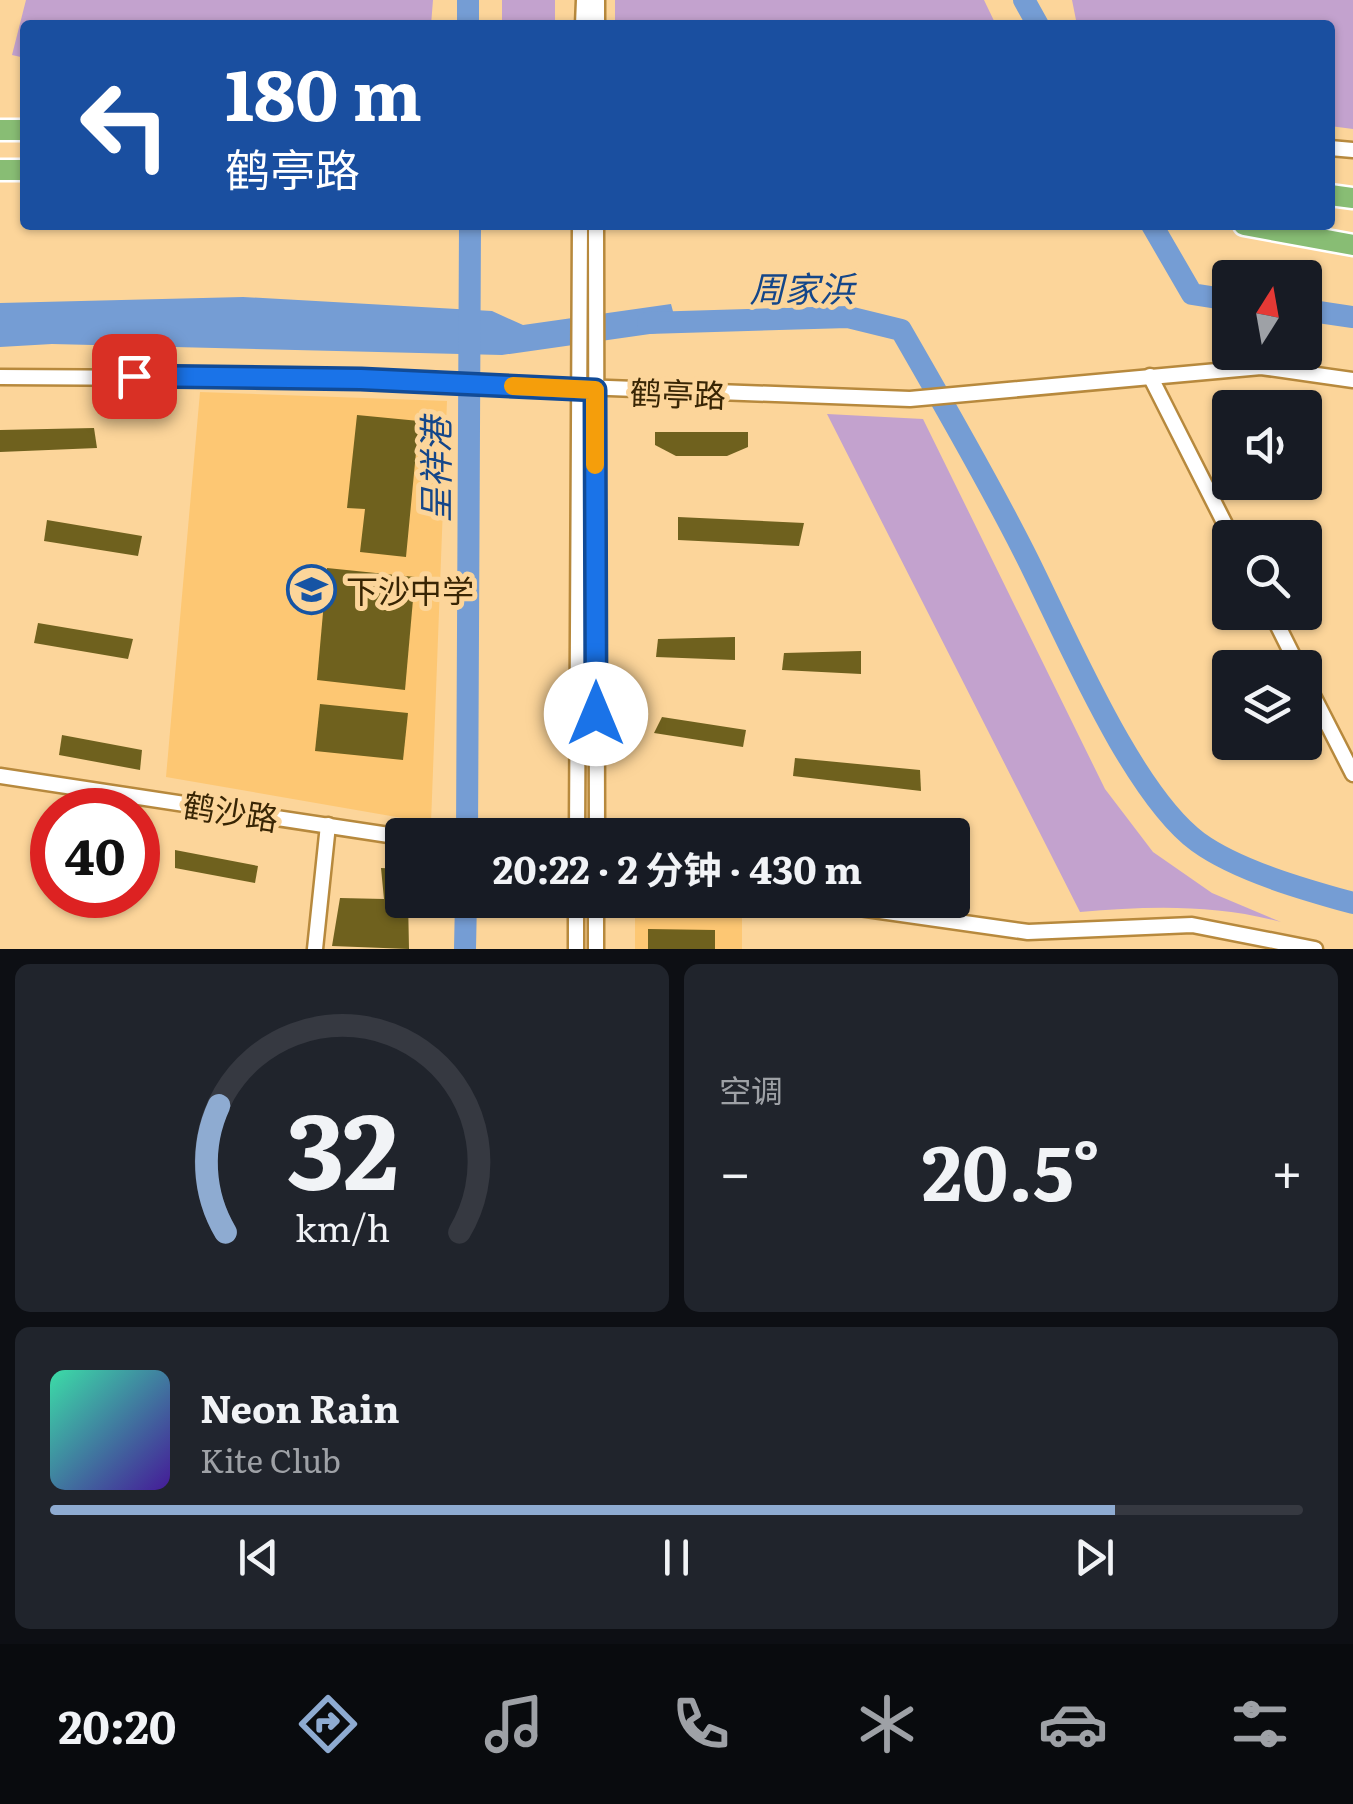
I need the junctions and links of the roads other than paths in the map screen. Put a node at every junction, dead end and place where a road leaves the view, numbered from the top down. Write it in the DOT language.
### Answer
graph roads {
  1 [pos="580,230"];
  2 [pos="596,230"];
  3 [pos="1271,230"];
  4 [pos="1294,230"];
  5 [pos="1353,237"];
  6 [pos="1353,245"];
  7 [pos="588,362"];
  8 [pos="1150,376"];
  9 [pos="0,377"];
  10 [pos="1353,380"];
  11 [pos="578,389"];
  12 [pos="595,390"];
  13 [pos="1223,520"];
  14 [pos="1322,713"];
  15 [pos="1353,774"];
  16 [pos="0,776"];
  17 [pos="577,818"];
  18 [pos="596,818"];
  19 [pos="328,826"];
  20 [pos="385,834"];
  21 [pos="576,918"];
  22 [pos="596,918"];
  23 [pos="929,918"];
  24 [pos="314,949"];
  25 [pos="576,949"];
  26 [pos="596,949"];
  27 [pos="1315,949"];
  1 -- 7 [label="street"];
  2 -- 7 [label="street"];
  3 -- 6 [label="highway"];
  4 -- 5 [label="highway"];
  7 -- 11 [label="street"];
  7 -- 12 [label="street"];
  8 -- 10 [label="street, 鹤亭路"];
  8 -- 12 [label="street, 鹤亭路"];
  8 -- 13 [label="street"];
  9 -- 11 [label="street, 鹤亭路"];
  11 -- 12 [label="street, 鹤亭路"];
  11 -- 17 [label="street"];
  12 -- 18 [label="street"];
  14 -- 15 [label="street"];
  16 -- 19 [label="street, 鹤沙路"];
  19 -- 20 [label="street, 鹤沙路"];
  19 -- 24 [label="street"];
  21 -- 25 [label="street"];
  22 -- 26 [label="street"];
  23 -- 27 [label="street"];
}
